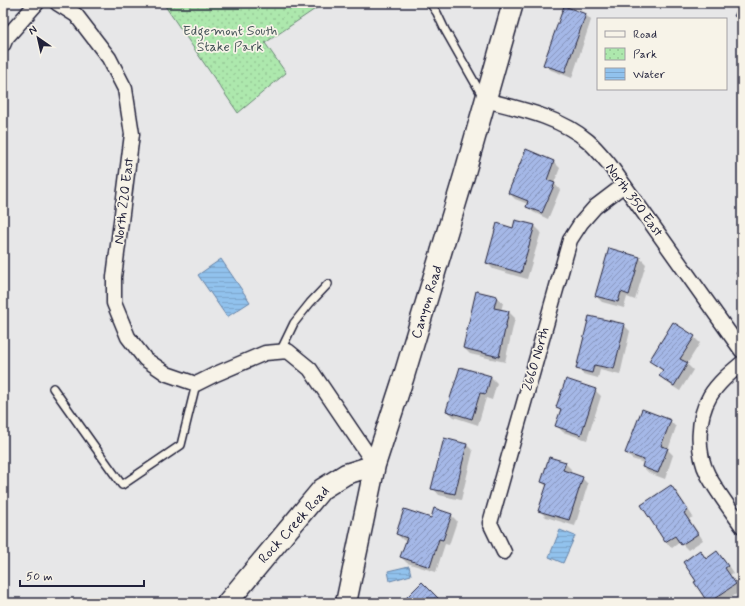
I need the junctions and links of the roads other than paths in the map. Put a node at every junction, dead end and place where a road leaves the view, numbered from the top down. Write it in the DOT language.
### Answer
graph roads {
  1 [pos="37,3"];
  2 [pos="57,3"];
  3 [pos="430,3"];
  4 [pos="513,3"];
  5 [pos="3,45"];
  6 [pos="485,100"];
  7 [pos="624,185"];
  8 [pos="328,284"];
  9 [pos="742,351"];
  10 [pos="279,352"];
  11 [pos="742,364"];
  12 [pos="196,384"];
  13 [pos="53,388"];
  14 [pos="375,465"];
  15 [pos="742,526"];
  16 [pos="504,552"];
  17 [pos="227,603"];
  18 [pos="346,603"];
  1 -- 5 [label="street"];
  2 -- 12 [label="street, North 220 East"];
  3 -- 6 [label="lane"];
  4 -- 6 [label="main road, Canyon Road"];
  6 -- 7 [label="street, North 350 East"];
  6 -- 14 [label="main road, Canyon Road"];
  7 -- 9 [label="street, North 350 East"];
  7 -- 16 [label="street, 2660 North"];
  8 -- 10 [label="lane"];
  10 -- 12 [label="street"];
  10 -- 14 [label="street"];
  11 -- 15 [label="street"];
  12 -- 13 [label="lane"];
  14 -- 17 [label="main road, Rock Creek Road"];
  14 -- 18 [label="main road, Canyon Road"];
}
